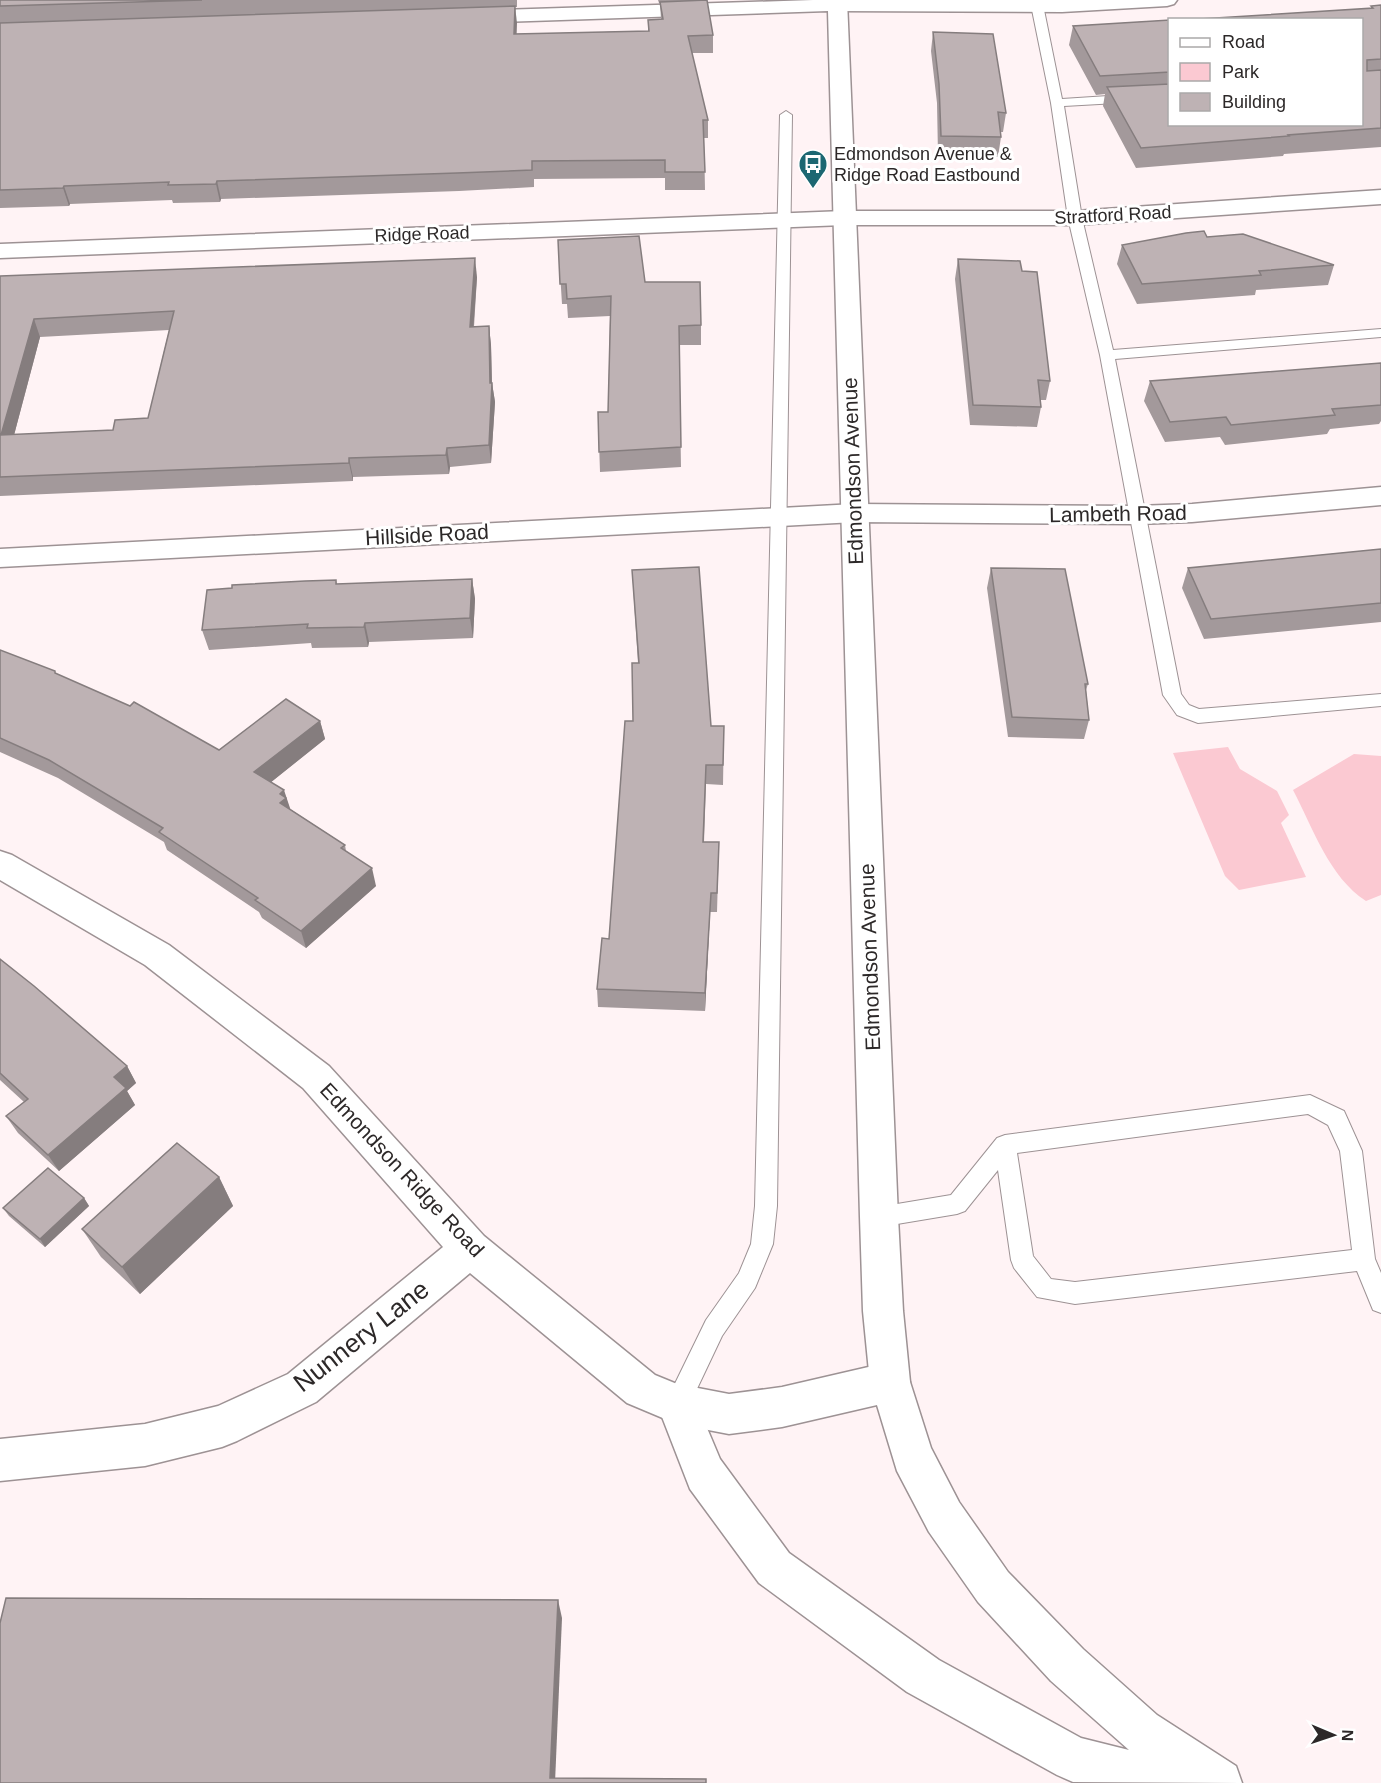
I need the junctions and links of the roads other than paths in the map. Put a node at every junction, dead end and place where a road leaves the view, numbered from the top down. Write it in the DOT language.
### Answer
graph roads {
  1 [pos="1167,0"];
  2 [pos="837,3"];
  3 [pos="1036,3"];
  4 [pos="454,17"];
  5 [pos="1168,96"];
  6 [pos="1057,103"];
  7 [pos="786,115"];
  8 [pos="1381,197"];
  9 [pos="844,218"];
  10 [pos="1076,218"];
  11 [pos="784,220"];
  12 [pos="0,251"];
  13 [pos="1381,333"];
  14 [pos="1107,355"];
  15 [pos="1381,496"];
  16 [pos="855,513"];
  17 [pos="1136,516"];
  18 [pos="779,517"];
  19 [pos="0,558"];
  20 [pos="1381,700"];
  21 [pos="0,864"];
  22 [pos="1005,1145"];
  23 [pos="879,1217"];
  24 [pos="470,1249"];
  25 [pos="1364,1259"];
  26 [pos="1381,1302"];
  27 [pos="890,1382"];
  28 [pos="677,1404"];
  29 [pos="0,1461"];
  30 [pos="1166,1783"];
  31 [pos="1219,1783"];
  1 -- 3 [label="street"];
  2 -- 3 [label="street"];
  2 -- 4 [label="street"];
  2 -- 9 [label="street, Edmondson Avenue"];
  3 -- 6 [label="lane"];
  5 -- 6 [label="lane"];
  6 -- 10 [label="lane"];
  7 -- 11 [label="lane"];
  8 -- 10 [label="street, Stratford Road"];
  9 -- 10 [label="street, Stratford Road"];
  9 -- 11 [label="street, Ridge Road"];
  9 -- 16 [label="street, Edmondson Avenue"];
  10 -- 14 [label="lane"];
  11 -- 12 [label="street, Ridge Road"];
  11 -- 18 [label="lane"];
  13 -- 14 [label="lane"];
  14 -- 17 [label="lane"];
  15 -- 17 [label="street, Lambeth Road"];
  16 -- 17 [label="street, Lambeth Road"];
  16 -- 18 [label="street, Hillside Road"];
  16 -- 23 [label="street, Edmondson Avenue"];
  17 -- 20 [label="lane"];
  18 -- 19 [label="street, Hillside Road"];
  18 -- 28 [label="lane"];
  21 -- 24 [label="street, Edmondson Ridge Road"];
  22 -- 23 [label="lane"];
  22 -- 25 [label="lane"];
  22 -- 25 [label="lane"];
  23 -- 27 [label="street, Edmondson Avenue"];
  24 -- 28 [label="street, Edmondson Ridge Road"];
  24 -- 29 [label="street, Nunnery Lane"];
  25 -- 26 [label="lane"];
  27 -- 28 [label="street, Edmondson Ridge Road"];
  27 -- 31 [label="street, Edmondson Avenue"];
  28 -- 30 [label="street"];
}
